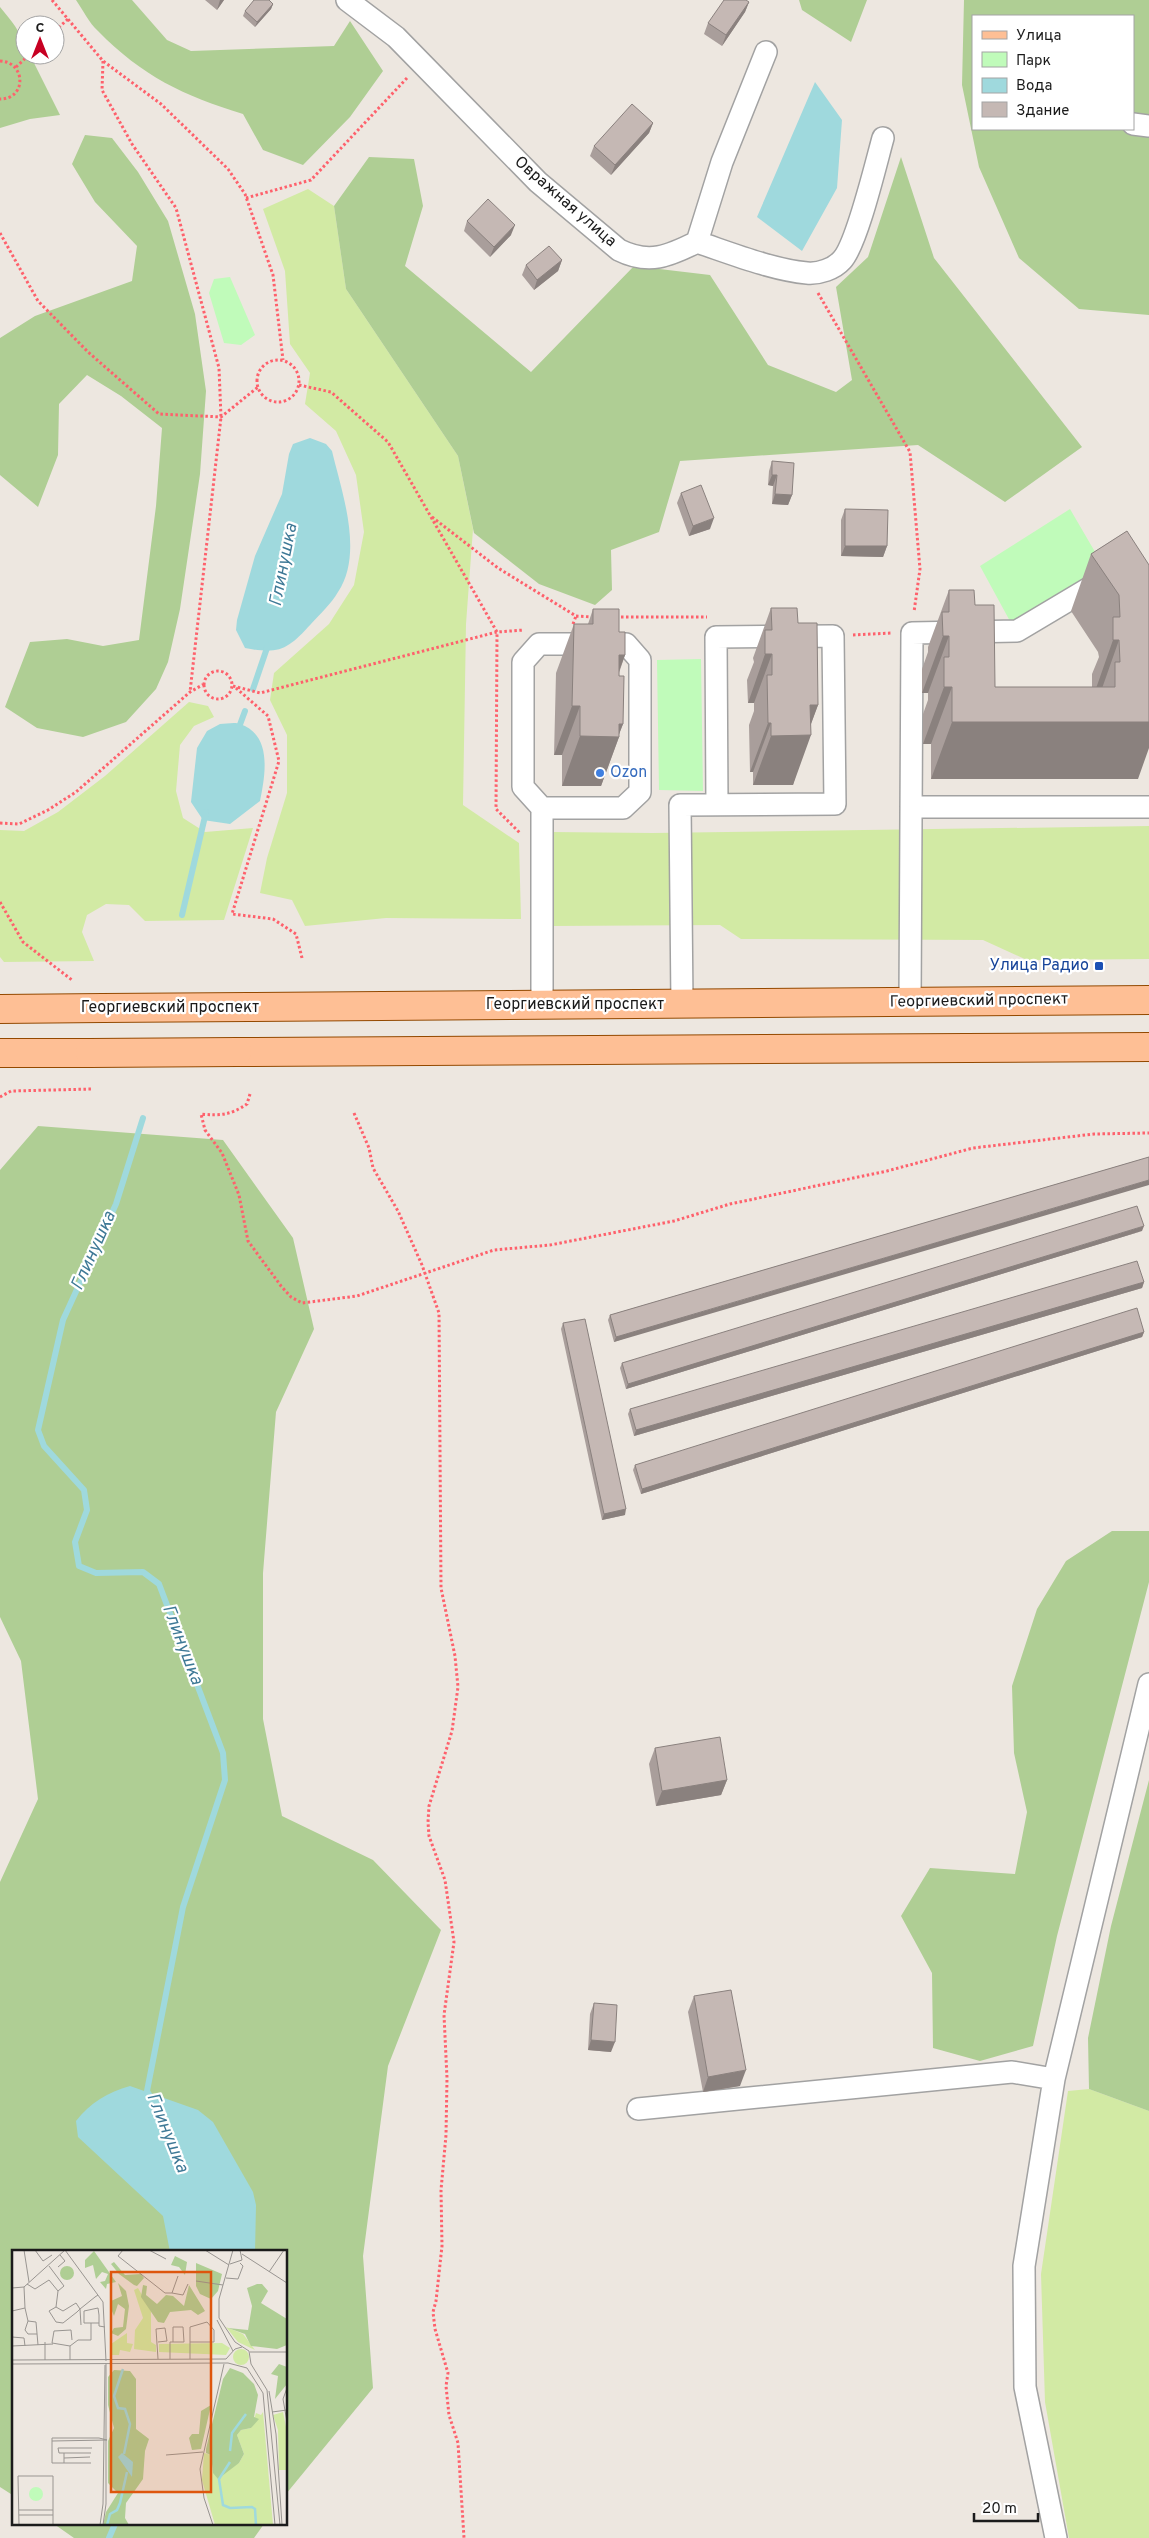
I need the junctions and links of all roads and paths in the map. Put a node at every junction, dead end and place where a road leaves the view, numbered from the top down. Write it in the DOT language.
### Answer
graph roads {
  1 [pos="52,0"];
  2 [pos="347,0"];
  3 [pos="68,20"];
  4 [pos="65,23"];
  5 [pos="766,52"];
  6 [pos="0,61"];
  7 [pos="103,61"];
  8 [pos="420,63"];
  9 [pos="16,67"];
  10 [pos="0,99"];
  11 [pos="1134,124"];
  12 [pos="1149,126"];
  13 [pos="883,138"];
  14 [pos="246,198"];
  15 [pos="0,233"];
  16 [pos="697,242"];
  17 [pos="807,273"];
  18 [pos="283,360"];
  19 [pos="300,386"];
  20 [pos="258,387"];
  21 [pos="221,417"];
  22 [pos="430,515"];
  23 [pos="1121,590"];
  24 [pos="593,617"];
  25 [pos="611,617"];
  26 [pos="497,632"];
  27 [pos="912,633"];
  28 [pos="833,636"];
  29 [pos="716,637"];
  30 [pos="204,684"];
  31 [pos="233,686"];
  32 [pos="190,692"];
  33 [pos="718,805"];
  34 [pos="911,807"];
  35 [pos="1149,807"];
  36 [pos="542,808"];
  37 [pos="0,824"];
  38 [pos="542,856"];
  39 [pos="0,902"];
  40 [pos="302,958"];
  41 [pos="72,980"];
  42 [pos="1149,1000"];
  43 [pos="910,1002"];
  44 [pos="682,1004"];
  45 [pos="542,1005"];
  46 [pos="0,1009"];
  47 [pos="1149,1046"];
  48 [pos="0,1052"];
  49 [pos="92,1089"];
  50 [pos="250,1094"];
  51 [pos="0,1096"];
  52 [pos="354,1113"];
  53 [pos="1149,1132"];
  54 [pos="425,1273"];
  55 [pos="1149,1684"];
  56 [pos="1054,2079"];
  57 [pos="638,2109"];
  58 [pos="464,2538"];
  59 [pos="1056,2538"];
  1 -- 3 [label="path"];
  2 -- 8 [label="street, Овражная улица"];
  3 -- 4 [label="path"];
  3 -- 7 [label="path"];
  5 -- 16 [label="street"];
  6 -- 9 [label="path"];
  7 -- 14 [label="path"];
  7 -- 21 [label="path"];
  8 -- 14 [label="path"];
  8 -- 16 [label="street, Овражная улица"];
  9 -- 10 [label="path"];
  11 -- 12 [label="street"];
  13 -- 17 [label="street"];
  14 -- 18 [label="path"];
  15 -- 21 [label="path"];
  16 -- 17 [label="street"];
  17 -- 27 [label="path"];
  18 -- 19 [label="path"];
  18 -- 20 [label="path"];
  19 -- 20 [label="path"];
  19 -- 22 [label="path"];
  20 -- 21 [label="path"];
  21 -- 32 [label="path"];
  22 -- 24 [label="path"];
  22 -- 26 [label="path"];
  23 -- 27 [label="street"];
  25 -- 29 [label="path"];
  26 -- 31 [label="path"];
  26 -- 38 [label="path"];
  27 -- 28 [label="path"];
  27 -- 34 [label="street"];
  28 -- 29 [label="street"];
  28 -- 33 [label="street"];
  29 -- 33 [label="street"];
  30 -- 31 [label="path"];
  30 -- 31 [label="path"];
  30 -- 32 [label="path"];
  31 -- 40 [label="path"];
  32 -- 37 [label="path"];
  33 -- 44 [label="street"];
  34 -- 35 [label="street"];
  34 -- 43 [label="street"];
  36 -- 36 [label="street"];
  36 -- 38 [label="street"];
  38 -- 45 [label="street"];
  39 -- 41 [label="path"];
  42 -- 43 [label="main road, Георгиевский проспект"];
  43 -- 44 [label="main road, Георгиевский проспект"];
  44 -- 45 [label="main road, Георгиевский проспект"];
  45 -- 46 [label="main road, Георгиевский проспект, bridge"];
  47 -- 48 [label="main road, bridge"];
  49 -- 51 [label="path"];
  50 -- 54 [label="path"];
  52 -- 54 [label="path"];
  53 -- 54 [label="path"];
  54 -- 58 [label="path"];
  55 -- 56 [label="street"];
  56 -- 57 [label="street"];
  56 -- 59 [label="street"];
}
